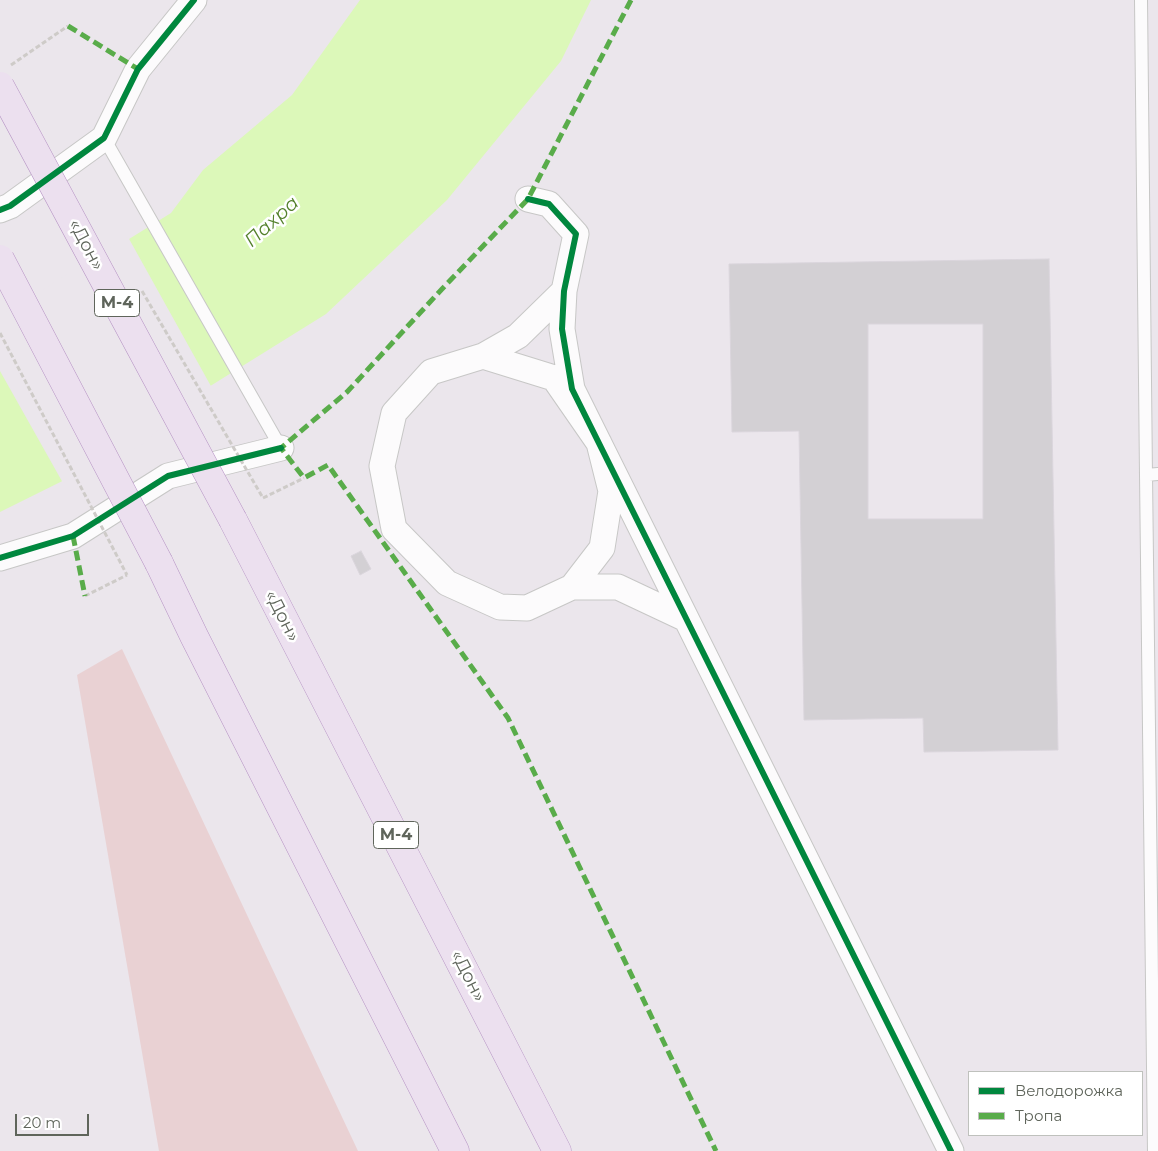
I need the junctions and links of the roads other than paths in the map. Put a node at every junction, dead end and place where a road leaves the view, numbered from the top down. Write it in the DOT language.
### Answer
graph roads {
  1 [pos="194,0"];
  2 [pos="1141,0"];
  3 [pos="6,75"];
  4 [pos="104,138"];
  5 [pos="528,199"];
  6 [pos="0,210"];
  7 [pos="0,259"];
  8 [pos="564,291"];
  9 [pos="483,356"];
  10 [pos="599,443"];
  11 [pos="281,448"];
  12 [pos="1152,474"];
  13 [pos="0,558"];
  14 [pos="572,587"];
  15 [pos="686,619"];
  16 [pos="1155,989"];
  17 [pos="1155,1060"];
  18 [pos="455,1151"];
  19 [pos="557,1151"];
  20 [pos="950,1151"];
  21 [pos="1154,1151"];
  1 -- 4 [label="street"];
  2 -- 12 [label="lane"];
  3 -- 19 [label="highway, «Дон» / М-4, bridge"];
  4 -- 6 [label="street"];
  4 -- 11 [label="lane"];
  5 -- 8 [label="street"];
  7 -- 18 [label="highway, bridge"];
  8 -- 9 [label="street"];
  8 -- 10 [label="street"];
  9 -- 10 [label="street"];
  9 -- 14 [label="street"];
  10 -- 14 [label="street"];
  10 -- 15 [label="street"];
  11 -- 13 [label="street"];
  12 -- 16 [label="lane"];
  14 -- 15 [label="street"];
  15 -- 20 [label="street"];
  16 -- 17 [label="lane"];
  17 -- 21 [label="lane"];
}
